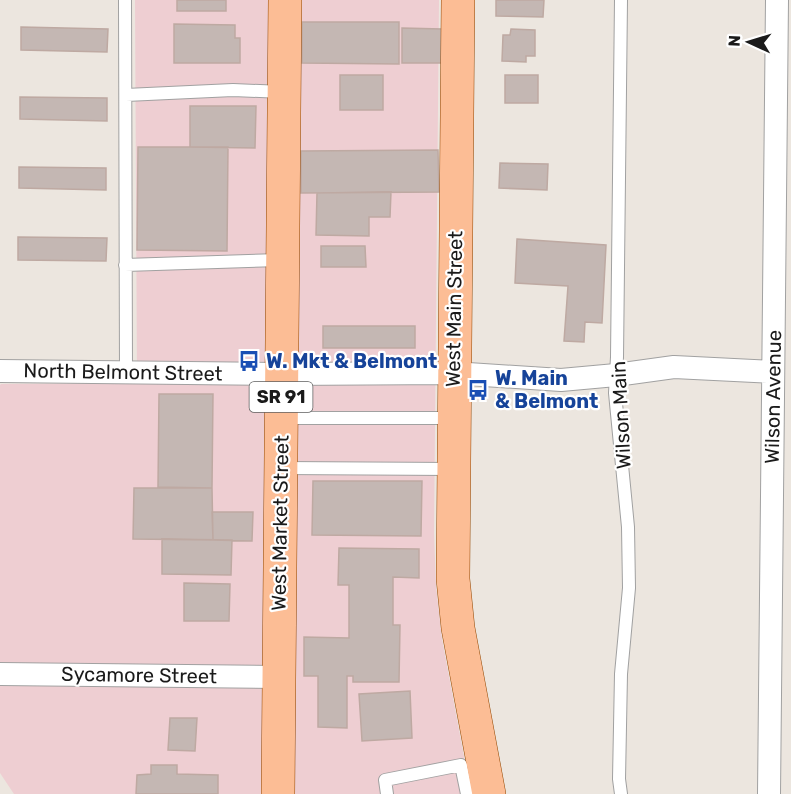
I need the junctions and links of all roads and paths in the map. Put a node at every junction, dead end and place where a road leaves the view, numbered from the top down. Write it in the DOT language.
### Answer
graph roads {
  1 [pos="125,0"];
  2 [pos="285,0"];
  3 [pos="458,0"];
  4 [pos="621,0"];
  5 [pos="777,0"];
  6 [pos="284,92"];
  7 [pos="126,95"];
  8 [pos="282,260"];
  9 [pos="125,265"];
  10 [pos="0,371"];
  11 [pos="126,372"];
  12 [pos="773,372"];
  13 [pos="453,373"];
  14 [pos="281,374"];
  15 [pos="616,375"];
  16 [pos="281,418"];
  17 [pos="453,418"];
  18 [pos="280,468"];
  19 [pos="453,469"];
  20 [pos="0,674"];
  21 [pos="278,677"];
  22 [pos="472,763"];
  23 [pos="278,794"];
  24 [pos="387,794"];
  25 [pos="467,794"];
  26 [pos="489,794"];
  27 [pos="621,794"];
  28 [pos="769,794"];
  1 -- 7 [label="lane"];
  2 -- 6 [label="main road, West Market Street / SR 91"];
  3 -- 13 [label="main road, West Main Street"];
  4 -- 15 [label="lane, Wilson Main"];
  5 -- 12 [label="street, Wilson Avenue"];
  6 -- 7 [label="lane"];
  6 -- 8 [label="main road, West Market Street / SR 91"];
  7 -- 9 [label="lane"];
  8 -- 9 [label="lane"];
  8 -- 14 [label="main road, West Market Street / SR 91"];
  9 -- 11 [label="lane"];
  10 -- 11 [label="street, North Belmont Street"];
  11 -- 14 [label="street, North Belmont Street"];
  12 -- 15 [label="street, North Belmont Street"];
  12 -- 28 [label="street, Wilson Avenue"];
  13 -- 14 [label="street, North Belmont Street"];
  13 -- 15 [label="street, North Belmont Street"];
  13 -- 17 [label="main road, West Main Street"];
  14 -- 16 [label="main road, West Market Street / SR 91"];
  15 -- 27 [label="lane, Wilson Main"];
  16 -- 17 [label="lane"];
  16 -- 18 [label="main road, West Market Street / SR 91"];
  17 -- 19 [label="main road, West Main Street"];
  18 -- 19 [label="lane"];
  18 -- 21 [label="main road, West Market Street / SR 91"];
  19 -- 22 [label="main road, West Main Street"];
  20 -- 21 [label="street, Sycamore Street"];
  21 -- 23 [label="main road, West Market Street / SR 91"];
  22 -- 24 [label="lane"];
  22 -- 25 [label="lane"];
  22 -- 26 [label="main road, West Main Street"];
}
